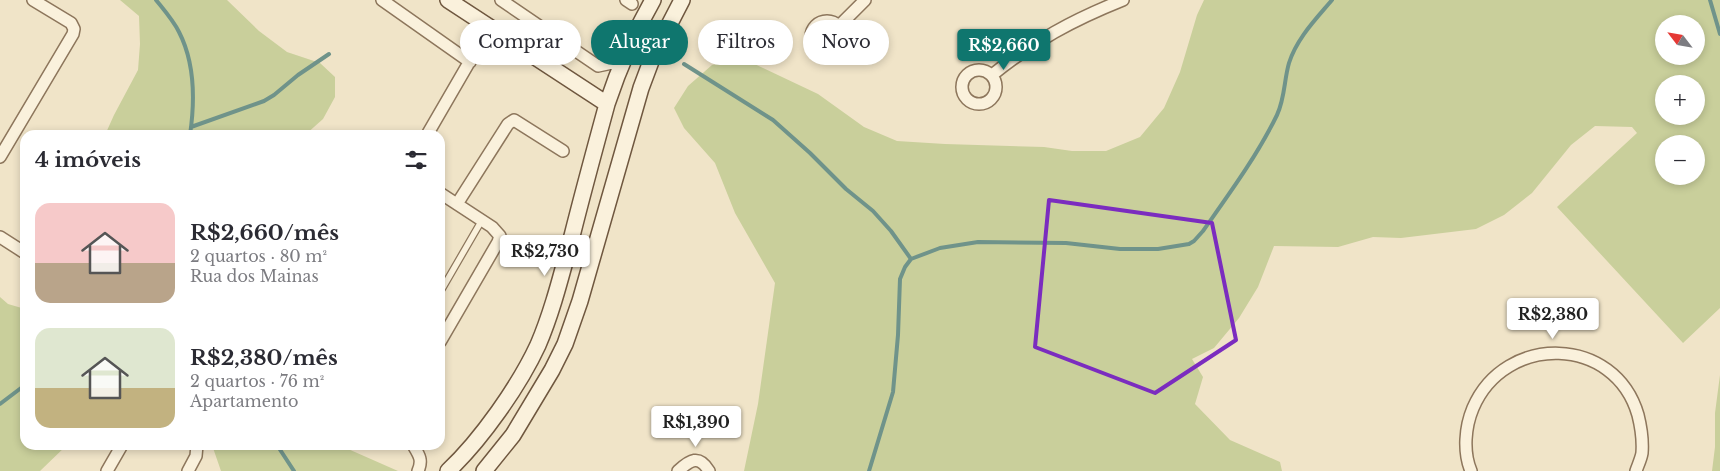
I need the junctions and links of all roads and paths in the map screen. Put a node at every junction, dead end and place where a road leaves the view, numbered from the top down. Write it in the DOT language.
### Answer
graph roads {
  1 [pos="34,0"];
  2 [pos="382,0"];
  3 [pos="448,0"];
  4 [pos="501,0"];
  5 [pos="653,0"];
  6 [pos="682,0"];
  7 [pos="865,0"];
  8 [pos="1123,0"];
  9 [pos="477,20"];
  10 [pos="845,20"];
  11 [pos="460,55"];
  12 [pos="468,65"];
  13 [pos="546,65"];
  14 [pos="620,66"];
  15 [pos="992,75"];
  16 [pos="607,104"];
  17 [pos="430,130"];
  18 [pos="562,150"];
  19 [pos="0,157"];
  20 [pos="445,196"];
  21 [pos="457,204"];
  22 [pos="482,220"];
  23 [pos="0,237"];
  24 [pos="20,250"];
  25 [pos="445,283"];
  26 [pos="445,333"];
  27 [pos="119,450"];
  28 [pos="196,450"];
  29 [pos="416,450"];
  30 [pos="107,471"];
  31 [pos="188,471"];
  32 [pos="418,471"];
  33 [pos="448,471"];
  34 [pos="484,471"];
  35 [pos="678,471"];
  36 [pos="708,471"];
  37 [pos="1471,471"];
  38 [pos="1636,471"];
  1 -- 19 [label="street"];
  2 -- 11 [label="street"];
  3 -- 9 [label="main road"];
  4 -- 14 [label="street"];
  5 -- 14 [label="main road"];
  6 -- 34 [label="main road"];
  7 -- 10 [label="street"];
  8 -- 15 [label="street"];
  12 -- 17 [label="street"];
  13 -- 16 [label="main road"];
  14 -- 16 [label="main road"];
  16 -- 33 [label="main road"];
  18 -- 21 [label="street"];
  20 -- 21 [label="street"];
  21 -- 22 [label="street"];
  22 -- 25 [label="lane"];
  22 -- 26 [label="street"];
  23 -- 24 [label="street"];
  27 -- 30 [label="street"];
  28 -- 31 [label="street"];
  29 -- 32 [label="street"];
  35 -- 36 [label="street"];
  37 -- 38 [label="street"];
}
